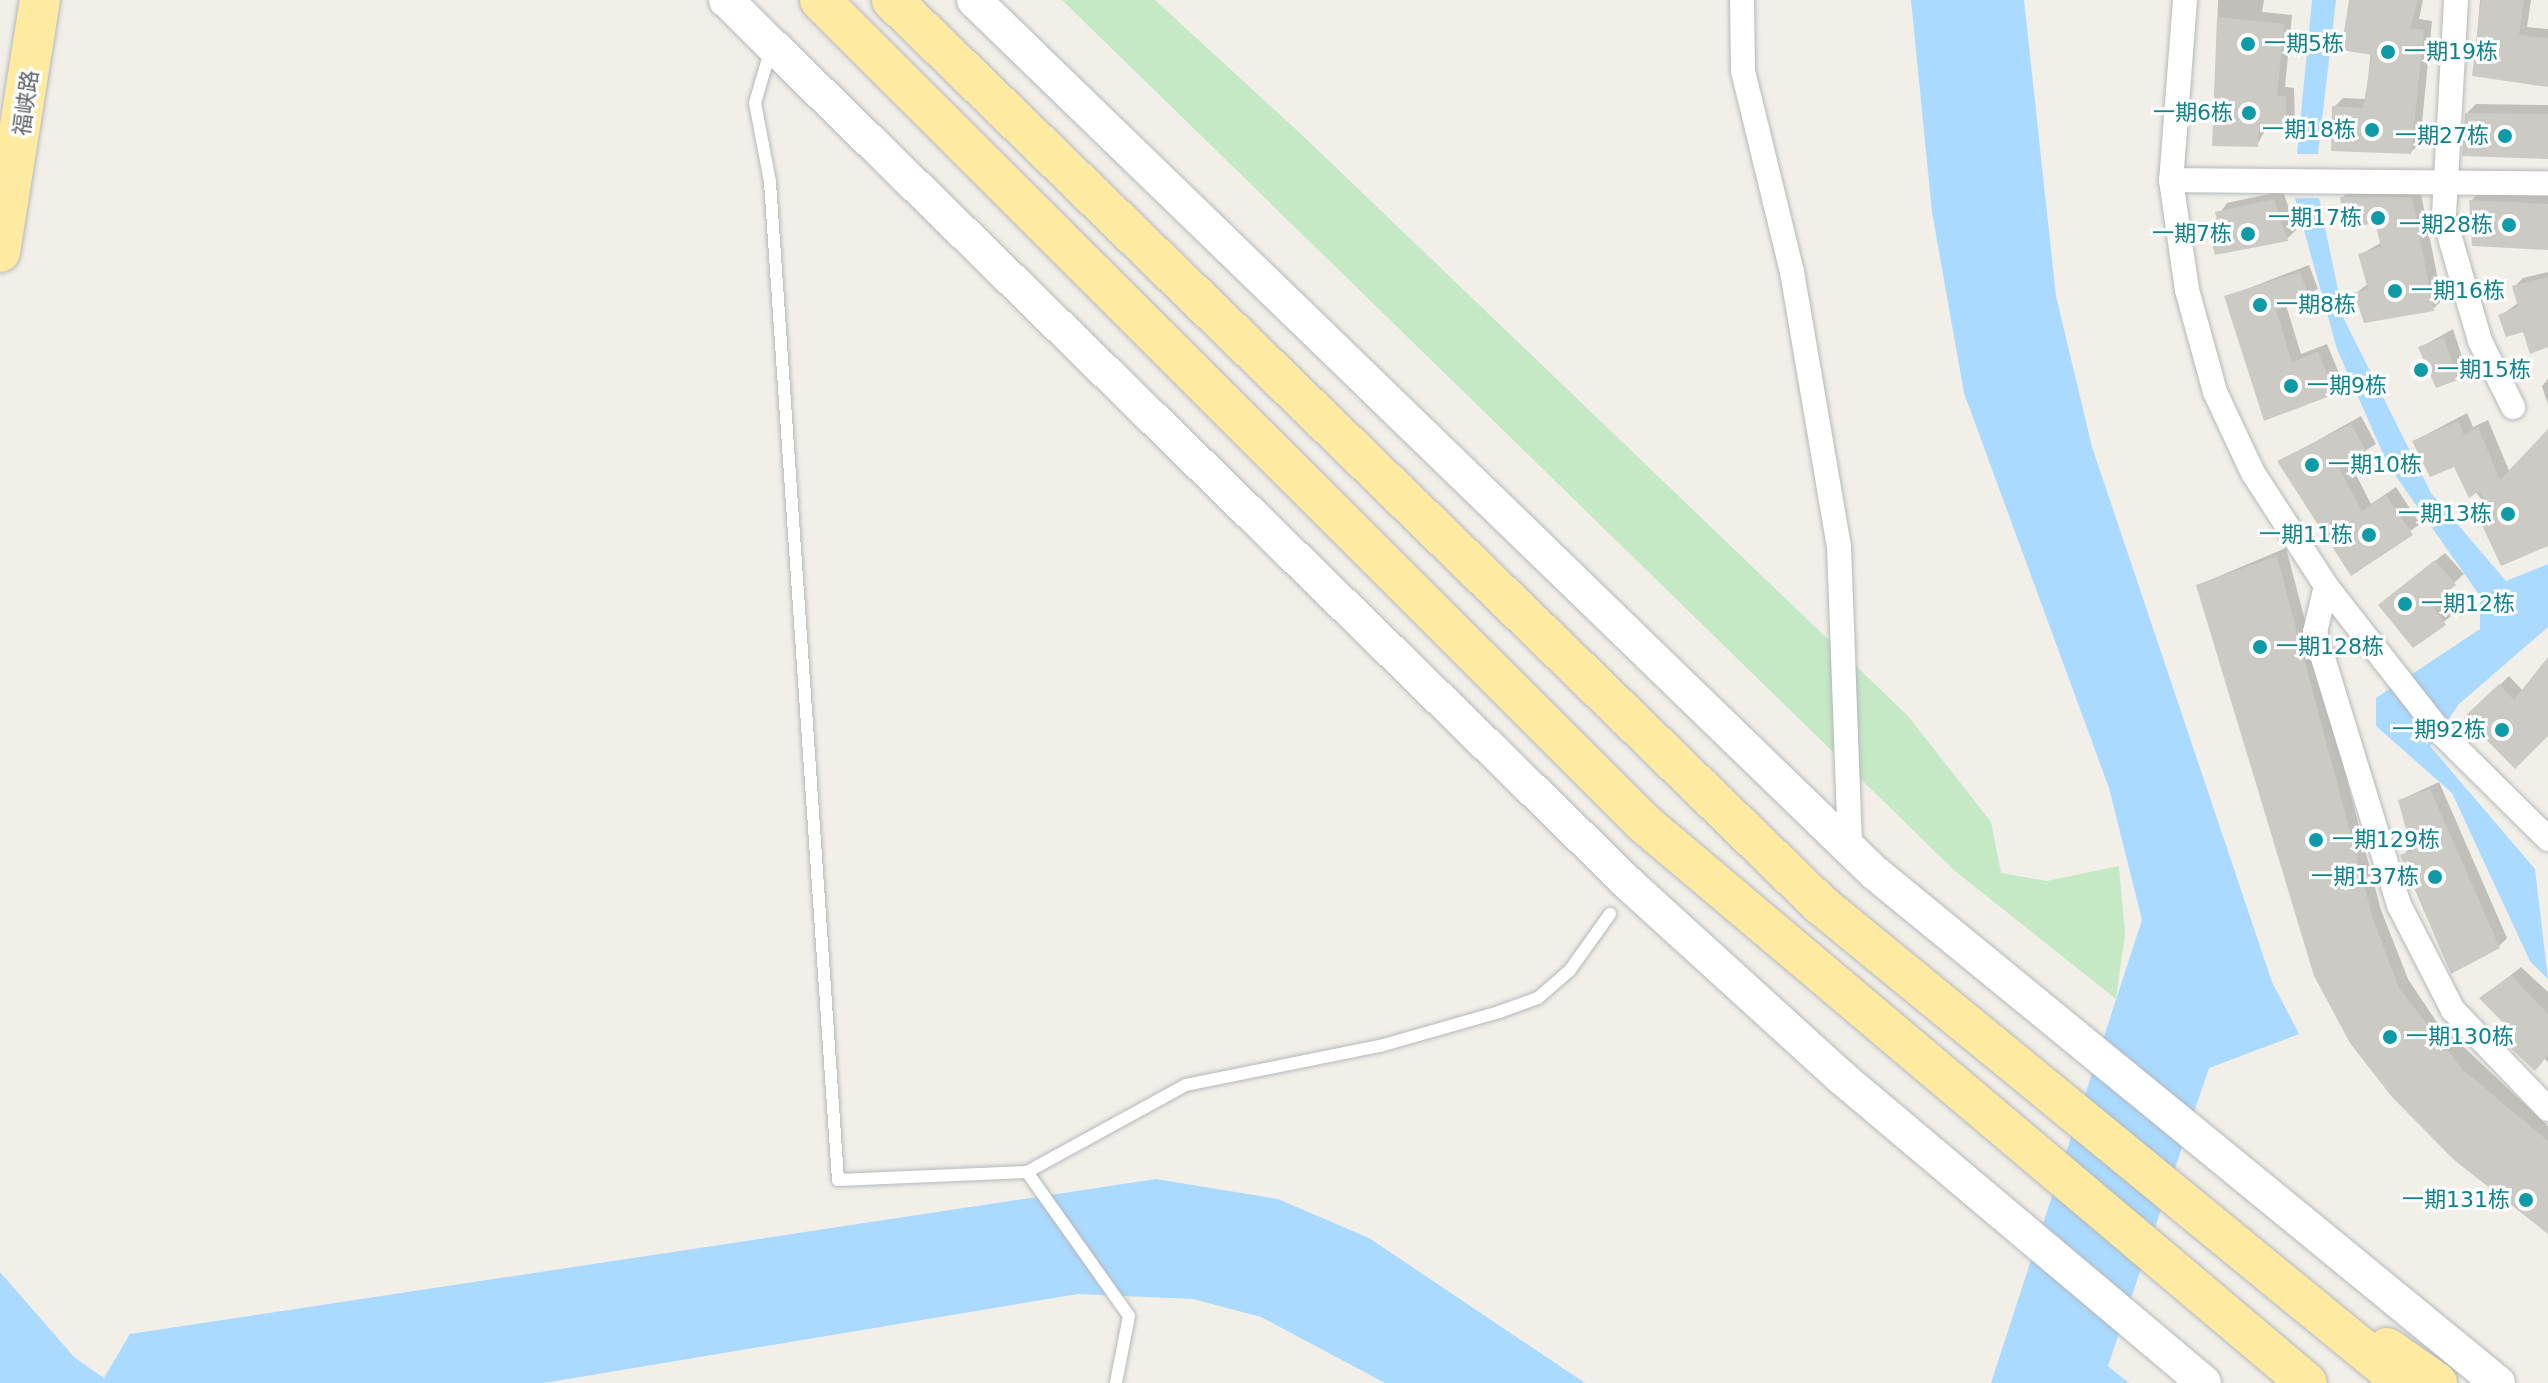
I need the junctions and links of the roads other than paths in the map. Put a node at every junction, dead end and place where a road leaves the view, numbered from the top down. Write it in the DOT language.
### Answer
graph roads {
  1 [pos="40,0"];
  2 [pos="726,0"];
  3 [pos="820,0"];
  4 [pos="892,0"];
  5 [pos="974,0"];
  6 [pos="1742,0"];
  7 [pos="2185,0"];
  8 [pos="2456,0"];
  9 [pos="772,45"];
  10 [pos="2171,180"];
  11 [pos="2441,182"];
  12 [pos="2548,183"];
  13 [pos="0,252"];
  14 [pos="2513,407"];
  15 [pos="2326,586"];
  16 [pos="2546,834"];
  17 [pos="1850,850"];
  18 [pos="1610,914"];
  19 [pos="2548,1109"];
  20 [pos="1027,1172"];
  21 [pos="2171,1197"];
  22 [pos="2235,1327"];
  23 [pos="1116,1383"];
  24 [pos="2204,1383"];
  25 [pos="2285,1383"];
  26 [pos="2307,1383"];
  27 [pos="2404,1383"];
  28 [pos="2437,1383"];
  29 [pos="2498,1383"];
  1 -- 13 [label="highway, 福峡路"];
  2 -- 9 [label="main road"];
  3 -- 22 [label="highway"];
  4 -- 21 [label="highway"];
  5 -- 17 [label="main road"];
  6 -- 17 [label="street"];
  7 -- 10 [label="street"];
  8 -- 11 [label="street"];
  9 -- 20 [label="lane"];
  9 -- 24 [label="main road"];
  10 -- 11 [label="street"];
  10 -- 15 [label="street"];
  11 -- 12 [label="street"];
  11 -- 14 [label="street"];
  15 -- 16 [label="street"];
  15 -- 19 [label="street"];
  17 -- 29 [label="main road"];
  18 -- 20 [label="lane"];
  20 -- 23 [label="lane"];
  21 -- 27 [label="highway"];
  21 -- 28 [label="highway"];
  22 -- 25 [label="highway"];
  22 -- 26 [label="highway"];
}
